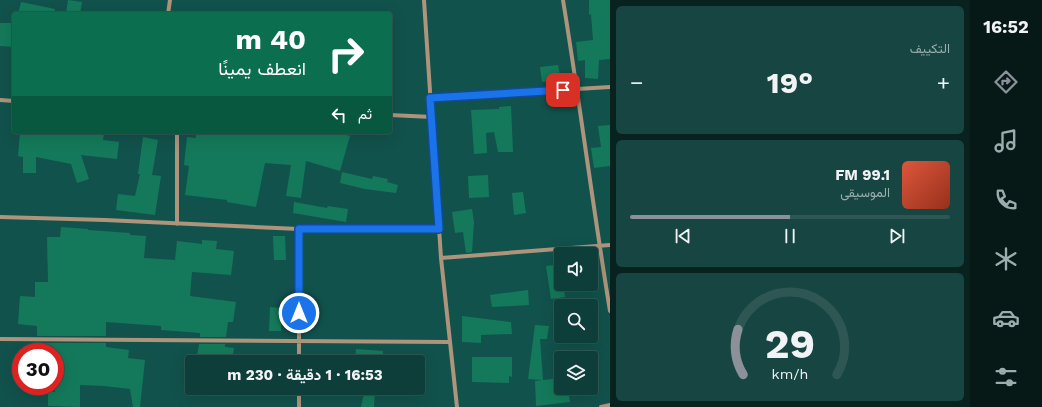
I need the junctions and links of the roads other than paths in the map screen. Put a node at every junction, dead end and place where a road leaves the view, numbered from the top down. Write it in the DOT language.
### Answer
graph roads {
  1 [pos="170,0"];
  2 [pos="424,0"];
  3 [pos="563,0"];
  4 [pos="168,12"];
  5 [pos="610,87"];
  6 [pos="578,89"];
  7 [pos="430,98"];
  8 [pos="0,100"];
  9 [pos="12,101"];
  10 [pos="392,115"];
  11 [pos="432,117"];
  12 [pos="177,134"];
  13 [pos="0,216"];
  14 [pos="177,224"];
  15 [pos="299,229"];
  16 [pos="439,229"];
  17 [pos="610,245"];
  18 [pos="600,246"];
  19 [pos="441,258"];
  20 [pos="610,311"];
  21 [pos="0,339"];
  22 [pos="299,342"];
  23 [pos="449,342"];
  24 [pos="299,355"];
  25 [pos="299,395"];
  26 [pos="610,405"];
  27 [pos="300,407"];
  28 [pos="457,407"];
  29 [pos="601,407"];
  1 -- 4 [label="street"];
  2 -- 7 [label="street"];
  3 -- 6 [label="street"];
  5 -- 6 [label="street"];
  6 -- 7 [label="street"];
  6 -- 18 [label="street"];
  7 -- 11 [label="street"];
  8 -- 9 [label="street"];
  10 -- 11 [label="street"];
  11 -- 16 [label="street"];
  12 -- 14 [label="street"];
  13 -- 14 [label="street"];
  14 -- 15 [label="street"];
  15 -- 16 [label="street"];
  15 -- 22 [label="street"];
  16 -- 19 [label="street"];
  17 -- 18 [label="street"];
  18 -- 19 [label="street"];
  18 -- 20 [label="street"];
  19 -- 23 [label="street"];
  21 -- 22 [label="street"];
  22 -- 23 [label="street"];
  22 -- 24 [label="street"];
  23 -- 28 [label="street"];
  25 -- 27 [label="street"];
  26 -- 29 [label="street"];
}
